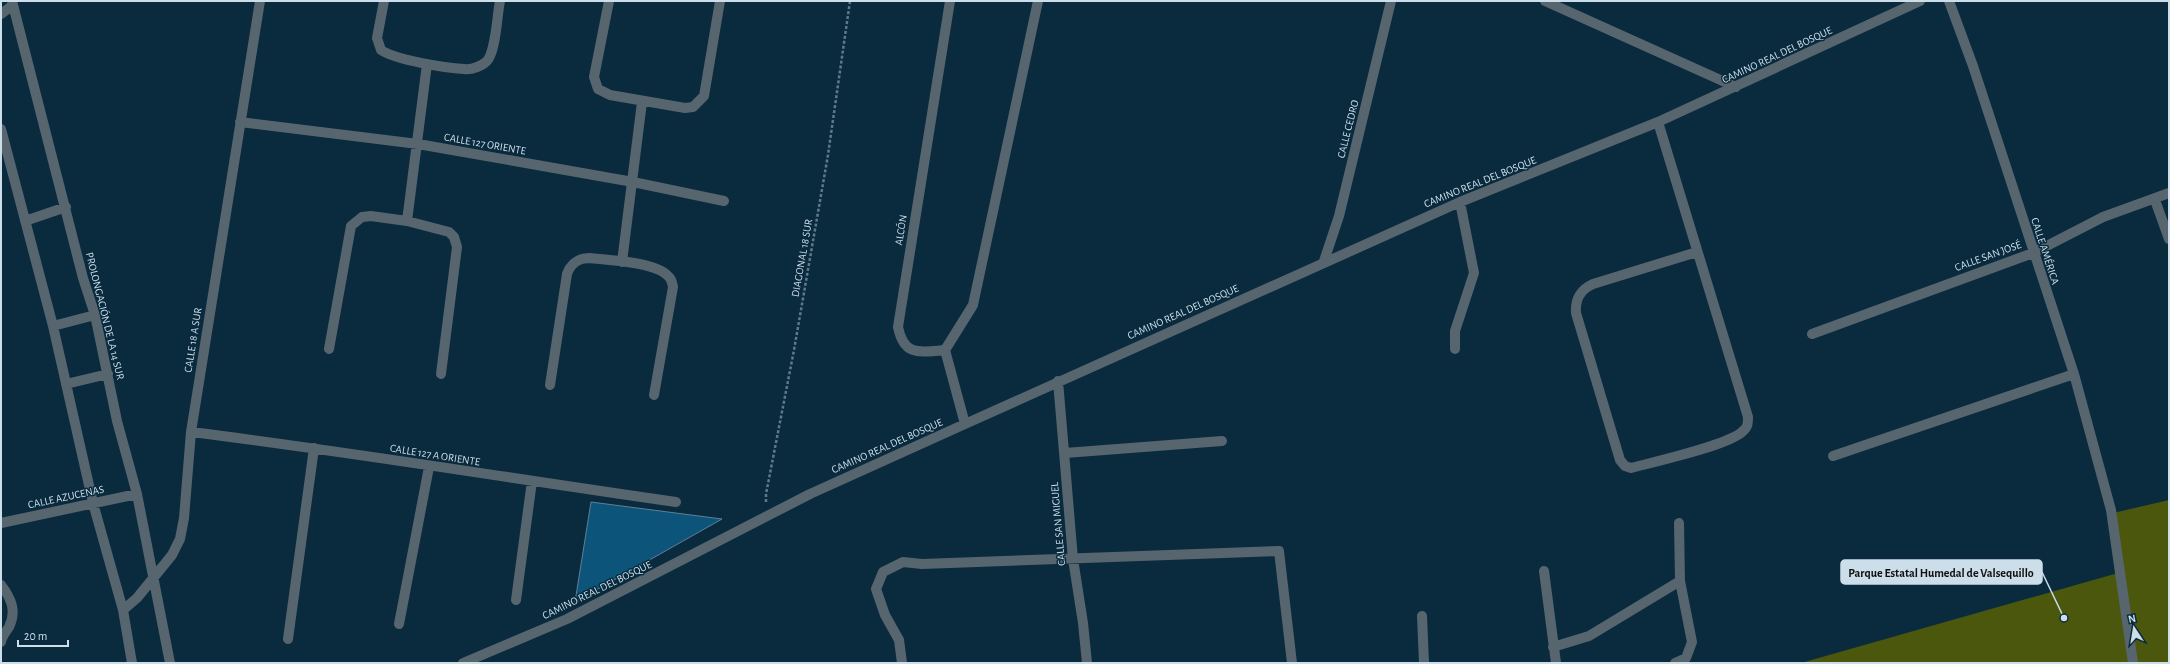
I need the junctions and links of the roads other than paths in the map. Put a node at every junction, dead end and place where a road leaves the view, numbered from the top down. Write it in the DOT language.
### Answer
graph roads {
  1 [pos="260,1"];
  2 [pos="384,1"];
  3 [pos="500,1"];
  4 [pos="609,1"];
  5 [pos="720,1"];
  6 [pos="950,1"];
  7 [pos="1038,1"];
  8 [pos="1391,1"];
  9 [pos="1545,1"];
  10 [pos="1920,1"];
  11 [pos="1949,1"];
  12 [pos="13,3"];
  13 [pos="1,14"];
  14 [pos="427,64"];
  15 [pos="1736,87"];
  16 [pos="642,102"];
  17 [pos="240,122"];
  18 [pos="1658,122"];
  19 [pos="1,130"];
  20 [pos="418,144"];
  21 [pos="633,182"];
  22 [pos="2169,193"];
  23 [pos="2155,200"];
  24 [pos="724,201"];
  25 [pos="1460,202"];
  26 [pos="66,207"];
  27 [pos="25,221"];
  28 [pos="407,221"];
  29 [pos="2169,239"];
  30 [pos="1697,252"];
  31 [pos="2033,253"];
  32 [pos="1324,261"];
  33 [pos="622,262"];
  34 [pos="95,315"];
  35 [pos="53,326"];
  36 [pos="1812,334"];
  37 [pos="329,349"];
  38 [pos="1455,349"];
  39 [pos="945,350"];
  40 [pos="108,374"];
  41 [pos="441,374"];
  42 [pos="2074,374"];
  43 [pos="1058,381"];
  44 [pos="66,384"];
  45 [pos="550,385"];
  46 [pos="654,395"];
  47 [pos="965,424"];
  48 [pos="190,432"];
  49 [pos="1222,441"];
  50 [pos="314,448"];
  51 [pos="1065,453"];
  52 [pos="1833,456"];
  53 [pos="429,467"];
  54 [pos="532,481"];
  55 [pos="137,494"];
  56 [pos="676,502"];
  57 [pos="93,503"];
  58 [pos="1,523"];
  59 [pos="1679,523"];
  60 [pos="1073,559"];
  61 [pos="1544,571"];
  62 [pos="154,575"];
  63 [pos="1680,581"];
  64 [pos="1,585"];
  65 [pos="516,600"];
  66 [pos="123,610"];
  67 [pos="1422,616"];
  68 [pos="399,624"];
  69 [pos="288,639"];
  70 [pos="1,642"];
  71 [pos="1553,647"];
  72 [pos="132,663"];
  73 [pos="170,663"];
  74 [pos="463,663"];
  75 [pos="902,663"];
  76 [pos="1087,663"];
  77 [pos="1292,663"];
  78 [pos="1424,663"];
  79 [pos="1556,663"];
  80 [pos="1675,663"];
  81 [pos="2132,663"];
  1 -- 17 [label="street, CALLE 18 A SUR"];
  2 -- 14 [label="street"];
  3 -- 14 [label="street"];
  4 -- 16 [label="street"];
  5 -- 16 [label="street"];
  6 -- 39 [label="street, ALCÓN"];
  7 -- 39 [label="street"];
  8 -- 32 [label="street, CALLE CEDRO"];
  9 -- 15 [label="street"];
  10 -- 15 [label="street, CAMINO REAL DEL BOSQUE"];
  11 -- 31 [label="street, CALLE AMÉRICA"];
  12 -- 13 [label="street"];
  12 -- 26 [label="street, PROLONGACIÓN DE LA 14 SUR"];
  14 -- 20 [label="street"];
  15 -- 18 [label="street, CAMINO REAL DEL BOSQUE"];
  16 -- 21 [label="street"];
  17 -- 20 [label="street, CALLE 127 ORIENTE"];
  17 -- 48 [label="street, CALLE 18 A SUR"];
  18 -- 25 [label="street, CAMINO REAL DEL BOSQUE"];
  18 -- 30 [label="street"];
  19 -- 27 [label="street"];
  20 -- 21 [label="street, CALLE 127 ORIENTE"];
  20 -- 28 [label="street"];
  21 -- 24 [label="street, CALLE 127 ORIENTE"];
  21 -- 33 [label="street"];
  22 -- 23 [label="street, CALLE SAN JOSÉ"];
  23 -- 29 [label="street"];
  23 -- 31 [label="street, CALLE SAN JOSÉ"];
  25 -- 32 [label="street, CAMINO REAL DEL BOSQUE"];
  25 -- 38 [label="street"];
  26 -- 27 [label="street"];
  26 -- 34 [label="street, PROLONGACIÓN DE LA 14 SUR"];
  27 -- 35 [label="street"];
  28 -- 37 [label="street"];
  28 -- 41 [label="street"];
  30 -- 30 [label="street"];
  31 -- 36 [label="street, CALLE SAN JOSÉ"];
  31 -- 42 [label="street, CALLE AMÉRICA"];
  32 -- 43 [label="street, CAMINO REAL DEL BOSQUE"];
  33 -- 45 [label="street"];
  33 -- 46 [label="street"];
  34 -- 35 [label="street"];
  34 -- 40 [label="street, PROLONGACIÓN DE LA 14 SUR"];
  35 -- 44 [label="street"];
  39 -- 47 [label="street"];
  40 -- 44 [label="street"];
  40 -- 55 [label="street, PROLONGACIÓN DE LA 14 SUR"];
  42 -- 52 [label="street"];
  42 -- 81 [label="street, CALLE AMÉRICA"];
  43 -- 47 [label="street, CAMINO REAL DEL BOSQUE"];
  43 -- 51 [label="street, CALLE SAN MIGUEL"];
  44 -- 57 [label="street"];
  47 -- 74 [label="street, CAMINO REAL DEL BOSQUE"];
  48 -- 50 [label="street, CALLE 127 A ORIENTE"];
  48 -- 62 [label="street, CALLE 18 A SUR"];
  49 -- 51 [label="street"];
  50 -- 53 [label="street, CALLE 127 A ORIENTE"];
  50 -- 69 [label="street"];
  51 -- 60 [label="street, CALLE SAN MIGUEL"];
  53 -- 54 [label="street, CALLE 127 A ORIENTE"];
  53 -- 68 [label="street"];
  54 -- 56 [label="street, CALLE 127 A ORIENTE"];
  54 -- 65 [label="street"];
  55 -- 57 [label="street, CALLE AZUCENAS"];
  55 -- 62 [label="street, PROLONGACIÓN DE LA 14 SUR"];
  57 -- 58 [label="street, CALLE AZUCENAS"];
  57 -- 66 [label="street"];
  59 -- 63 [label="street"];
  60 -- 75 [label="street"];
  60 -- 76 [label="street, CALLE SAN MIGUEL"];
  60 -- 77 [label="street"];
  61 -- 71 [label="street"];
  62 -- 66 [label="street, CALLE 18 A SUR"];
  62 -- 73 [label="street, PROLONGACIÓN DE LA 14 SUR"];
  63 -- 71 [label="street"];
  63 -- 80 [label="street"];
  64 -- 70 [label="street"];
  66 -- 72 [label="street"];
  67 -- 78 [label="street"];
  71 -- 79 [label="street"];
}
